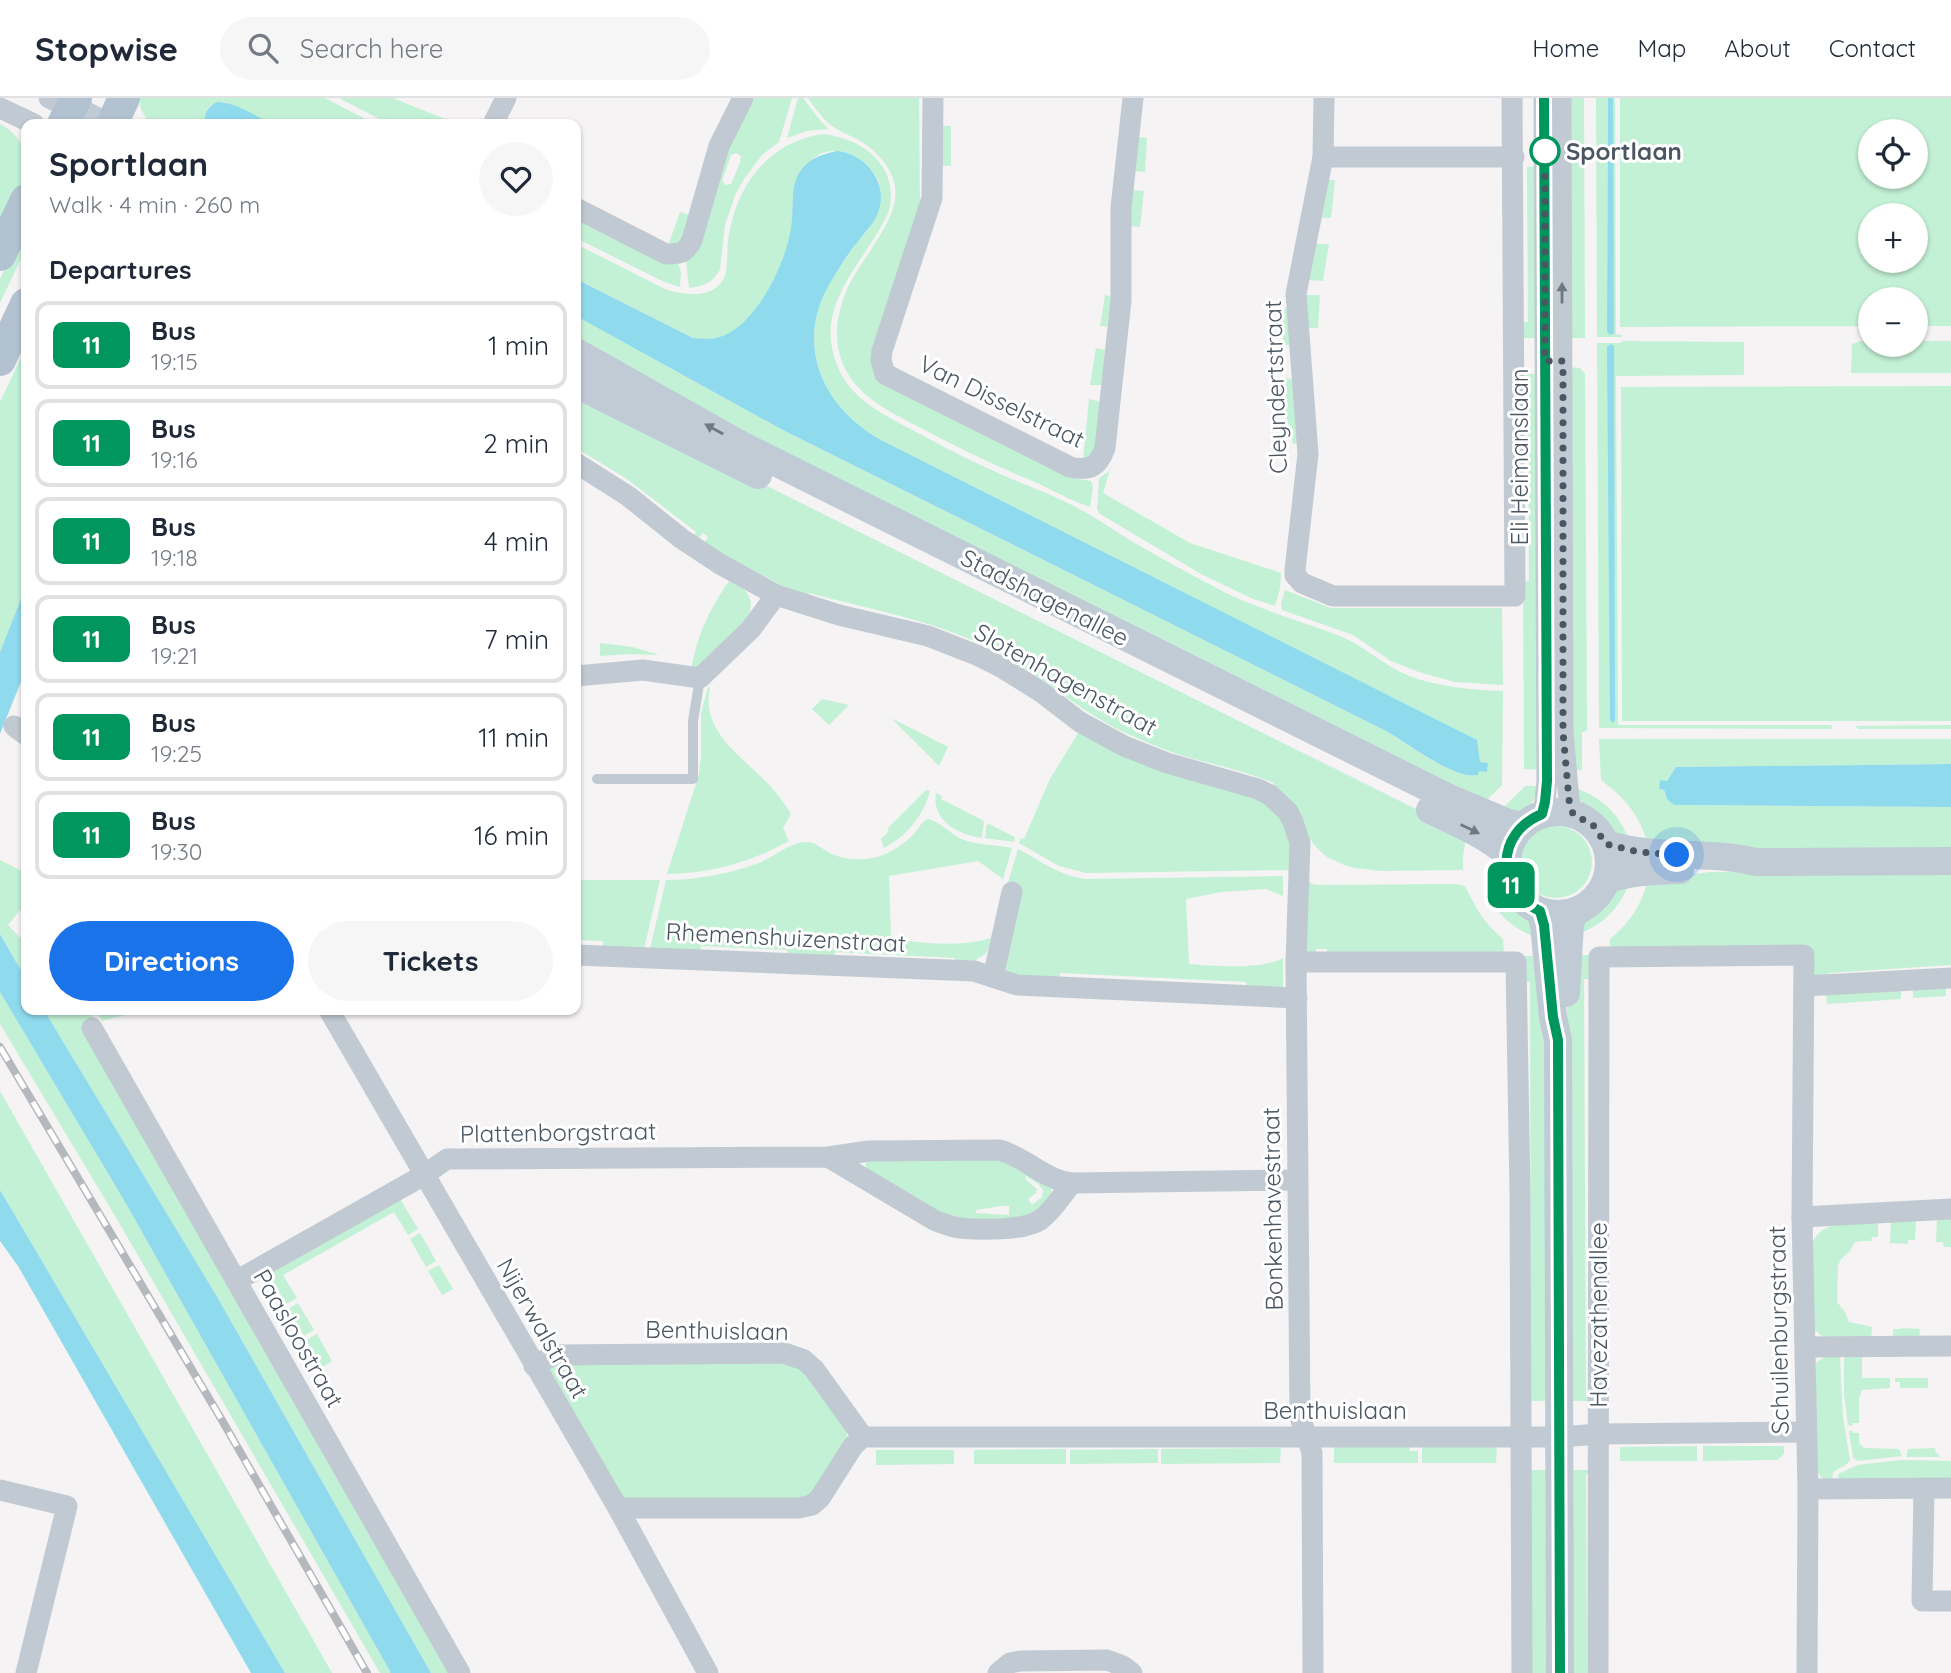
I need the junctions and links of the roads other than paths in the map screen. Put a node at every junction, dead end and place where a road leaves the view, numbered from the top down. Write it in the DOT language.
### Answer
graph roads {
  1 [pos="124,98"];
  2 [pos="506,98"];
  3 [pos="743,98"];
  4 [pos="933,98"];
  5 [pos="1133,98"];
  6 [pos="1324,98"];
  7 [pos="1513,98"];
  8 [pos="1544,98"];
  9 [pos="1561,98"];
  10 [pos="65,107"];
  11 [pos="0,108"];
  12 [pos="23,119"];
  13 [pos="91,119"];
  14 [pos="114,119"];
  15 [pos="496,119"];
  16 [pos="1323,157"];
  17 [pos="1514,157"];
  18 [pos="21,211"];
  19 [pos="581,211"];
  20 [pos="0,255"];
  21 [pos="21,315"];
  22 [pos="581,355"];
  23 [pos="0,359"];
  24 [pos="1514,360"];
  25 [pos="1554,361"];
  26 [pos="581,386"];
  27 [pos="581,466"];
  28 [pos="776,595"];
  29 [pos="581,676"];
  30 [pos="700,678"];
  31 [pos="597,779"];
  32 [pos="1573,814"];
  33 [pos="1532,820"];
  34 [pos="1606,844"];
  35 [pos="1507,854"];
  36 [pos="1951,861"];
  37 [pos="1756,862"];
  38 [pos="1607,880"];
  39 [pos="1012,892"];
  40 [pos="1540,911"];
  41 [pos="1574,912"];
  42 [pos="581,954"];
  43 [pos="1599,957"];
  44 [pos="1296,962"];
  45 [pos="993,977"];
  46 [pos="1951,978"];
  47 [pos="1805,986"];
  48 [pos="1297,998"];
  49 [pos="332,1015"];
  50 [pos="92,1028"];
  51 [pos="1558,1040"];
  52 [pos="828,1157"];
  53 [pos="424,1175"];
  54 [pos="1297,1180"];
  55 [pos="1072,1183"];
  56 [pos="1951,1209"];
  57 [pos="1802,1217"];
  58 [pos="236,1281"];
  59 [pos="1951,1346"];
  60 [pos="1806,1347"];
  61 [pos="534,1366"];
  62 [pos="1806,1432"];
  63 [pos="1598,1434"];
  64 [pos="1306,1436"];
  65 [pos="863,1437"];
  66 [pos="1521,1437"];
  67 [pos="1561,1437"];
  68 [pos="1951,1488"];
  69 [pos="1808,1489"];
  70 [pos="1924,1489"];
  71 [pos="0,1490"];
  72 [pos="618,1508"];
  73 [pos="1951,1601"];
  74 [pos="26,1673"];
  75 [pos="460,1673"];
  76 [pos="708,1673"];
  77 [pos="998,1673"];
  78 [pos="1132,1673"];
  79 [pos="1313,1673"];
  80 [pos="1522,1673"];
  81 [pos="1560,1673"];
  82 [pos="1598,1673"];
  83 [pos="1807,1673"];
  1 -- 14 [label="main road"];
  2 -- 15 [label="street"];
  3 -- 19 [label="street"];
  4 -- 5 [label="street, Van Disselstraat"];
  6 -- 16 [label="street, Cleyndertstraat"];
  7 -- 17 [label="street, Cleyndertstraat"];
  8 -- 25 [label="street, Eli Heimanslaan"];
  25 -- 9 [label="street, Eli Heimanslaan, one-way"];
  10 -- 13 [label="main road"];
  11 -- 12 [label="street"];
  16 -- 17 [label="street"];
  16 -- 24 [label="street, Cleyndertstraat"];
  17 -- 24 [label="street, Cleyndertstraat"];
  18 -- 20 [label="main road"];
  21 -- 23 [label="main road"];
  33 -- 22 [label="main road, Stadshagenallee, one-way"];
  24 -- 25 [label="street"];
  25 -- 32 [label="street, Eli Heimanslaan"];
  25 -- 33 [label="street, Eli Heimanslaan"];
  26 -- 35 [label="main road, Stadshagenallee, one-way"];
  27 -- 28 [label="street, Slotenhagenstraat"];
  28 -- 30 [label="street"];
  28 -- 44 [label="street, Slotenhagenstraat"];
  29 -- 30 [label="street"];
  30 -- 31 [label="lane"];
  32 -- 33 [label="main road"];
  32 -- 34 [label="main road"];
  33 -- 35 [label="main road"];
  34 -- 37 [label="main road"];
  34 -- 38 [label="main road"];
  35 -- 40 [label="main road"];
  36 -- 37 [label="main road"];
  37 -- 38 [label="main road"];
  38 -- 41 [label="main road"];
  39 -- 45 [label="street"];
  40 -- 41 [label="main road"];
  40 -- 51 [label="main road, Havezathenallee"];
  41 -- 51 [label="main road, Havezathenallee"];
  42 -- 45 [label="street, Rhemenshuizenstraat"];
  43 -- 47 [label="street, Schuilenburgstraat"];
  43 -- 63 [label="street, Havezathenallee"];
  44 -- 48 [label="street, Bonkenhavestraat"];
  44 -- 66 [label="street"];
  45 -- 48 [label="street, Rhemenshuizenstraat"];
  46 -- 47 [label="street"];
  47 -- 57 [label="street, Schuilenburgstraat"];
  48 -- 54 [label="street, Bonkenhavestraat"];
  49 -- 53 [label="street, Nijerwalstraat"];
  50 -- 58 [label="street, Paasloostraat"];
  51 -- 67 [label="main road, Havezathenallee"];
  52 -- 53 [label="street, Plattenborgstraat"];
  52 -- 55 [label="street, Plattenborgstraat"];
  52 -- 55 [label="street"];
  53 -- 58 [label="street, Plattenborgstraat"];
  53 -- 61 [label="street, Nijerwalstraat"];
  54 -- 55 [label="street, Plattenborgstraat"];
  54 -- 64 [label="street, Bonkenhavestraat"];
  56 -- 57 [label="street"];
  57 -- 60 [label="street, Schuilenburgstraat"];
  58 -- 75 [label="street, Paasloostraat"];
  59 -- 60 [label="street"];
  60 -- 62 [label="street, Schuilenburgstraat"];
  61 -- 65 [label="street, Benthuislaan"];
  61 -- 72 [label="street, Nijerwalstraat"];
  62 -- 63 [label="street, Benthuislaan"];
  62 -- 69 [label="street, Schuilenburgstraat"];
  63 -- 67 [label="street, Benthuislaan"];
  63 -- 82 [label="street, Havezathenallee"];
  64 -- 65 [label="street, Benthuislaan"];
  64 -- 66 [label="street, Benthuislaan"];
  64 -- 79 [label="street, Bonkenhavestraat"];
  65 -- 72 [label="street"];
  66 -- 67 [label="street, Benthuislaan"];
  66 -- 80 [label="street"];
  67 -- 81 [label="main road, Havezathenallee"];
  68 -- 70 [label="street"];
  69 -- 70 [label="street"];
  69 -- 83 [label="street, Schuilenburgstraat"];
  70 -- 73 [label="street"];
  71 -- 74 [label="street"];
  72 -- 76 [label="street, Nijerwalstraat"];
  77 -- 78 [label="street"];
}
